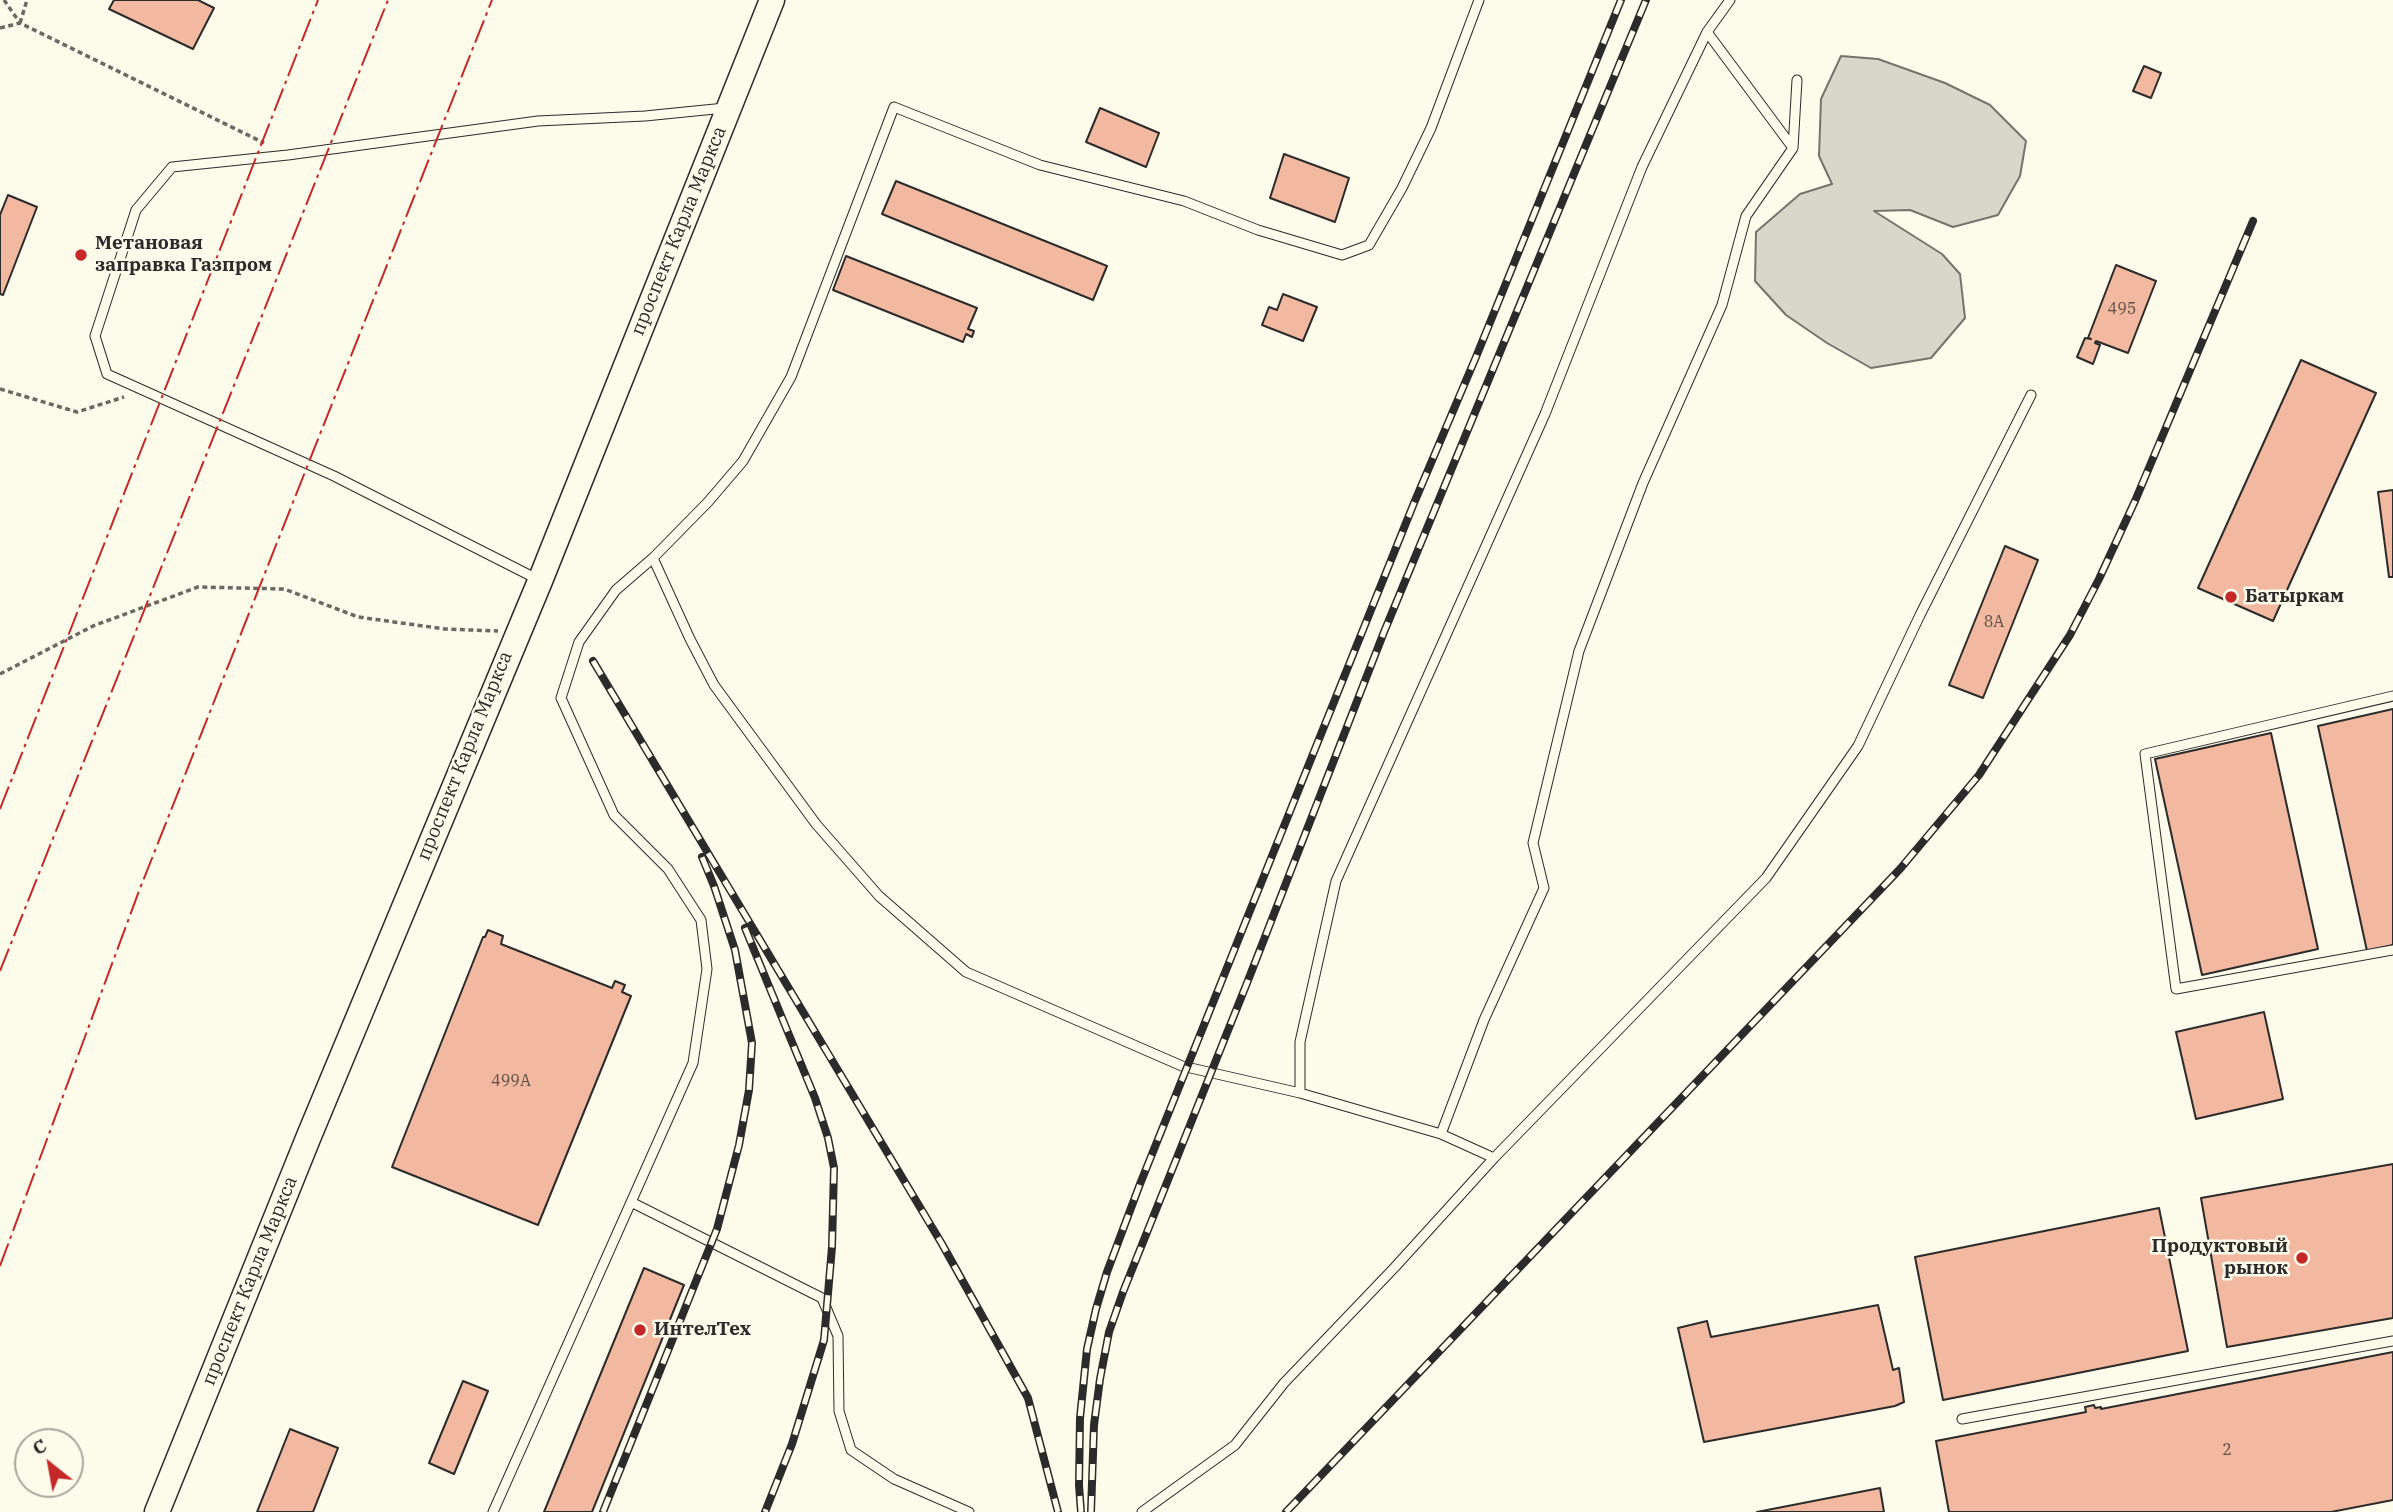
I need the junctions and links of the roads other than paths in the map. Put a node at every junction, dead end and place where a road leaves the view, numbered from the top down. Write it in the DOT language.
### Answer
graph roads {
  1 [pos="772,0"];
  2 [pos="1479,0"];
  3 [pos="1730,0"];
  4 [pos="1707,33"];
  5 [pos="1797,80"];
  6 [pos="730,107"];
  7 [pos="1793,148"];
  8 [pos="2031,395"];
  9 [pos="653,558"];
  10 [pos="540,580"];
  11 [pos="2393,696"];
  12 [pos="2393,950"];
  13 [pos="1300,1093"];
  14 [pos="1441,1133"];
  15 [pos="1494,1157"];
  16 [pos="631,1202"];
  17 [pos="2393,1341"];
  18 [pos="1962,1419"];
  19 [pos="157,1512"];
  20 [pos="493,1512"];
  21 [pos="969,1512"];
  22 [pos="1142,1512"];
  1 -- 6 [label="main road, проспект Карла Маркса"];
  2 -- 9 [label="lane"];
  3 -- 4 [label="lane"];
  4 -- 7 [label="lane"];
  4 -- 13 [label="lane"];
  5 -- 7 [label="lane"];
  6 -- 10 [label="main road, проспект Карла Маркса"];
  6 -- 10 [label="lane"];
  7 -- 14 [label="lane"];
  8 -- 15 [label="lane"];
  9 -- 13 [label="lane"];
  9 -- 16 [label="lane"];
  10 -- 19 [label="main road, проспект Карла Маркса"];
  11 -- 12 [label="lane"];
  13 -- 14 [label="lane"];
  14 -- 15 [label="lane"];
  15 -- 22 [label="lane"];
  16 -- 20 [label="lane"];
  16 -- 21 [label="lane"];
  17 -- 18 [label="lane"];
}
